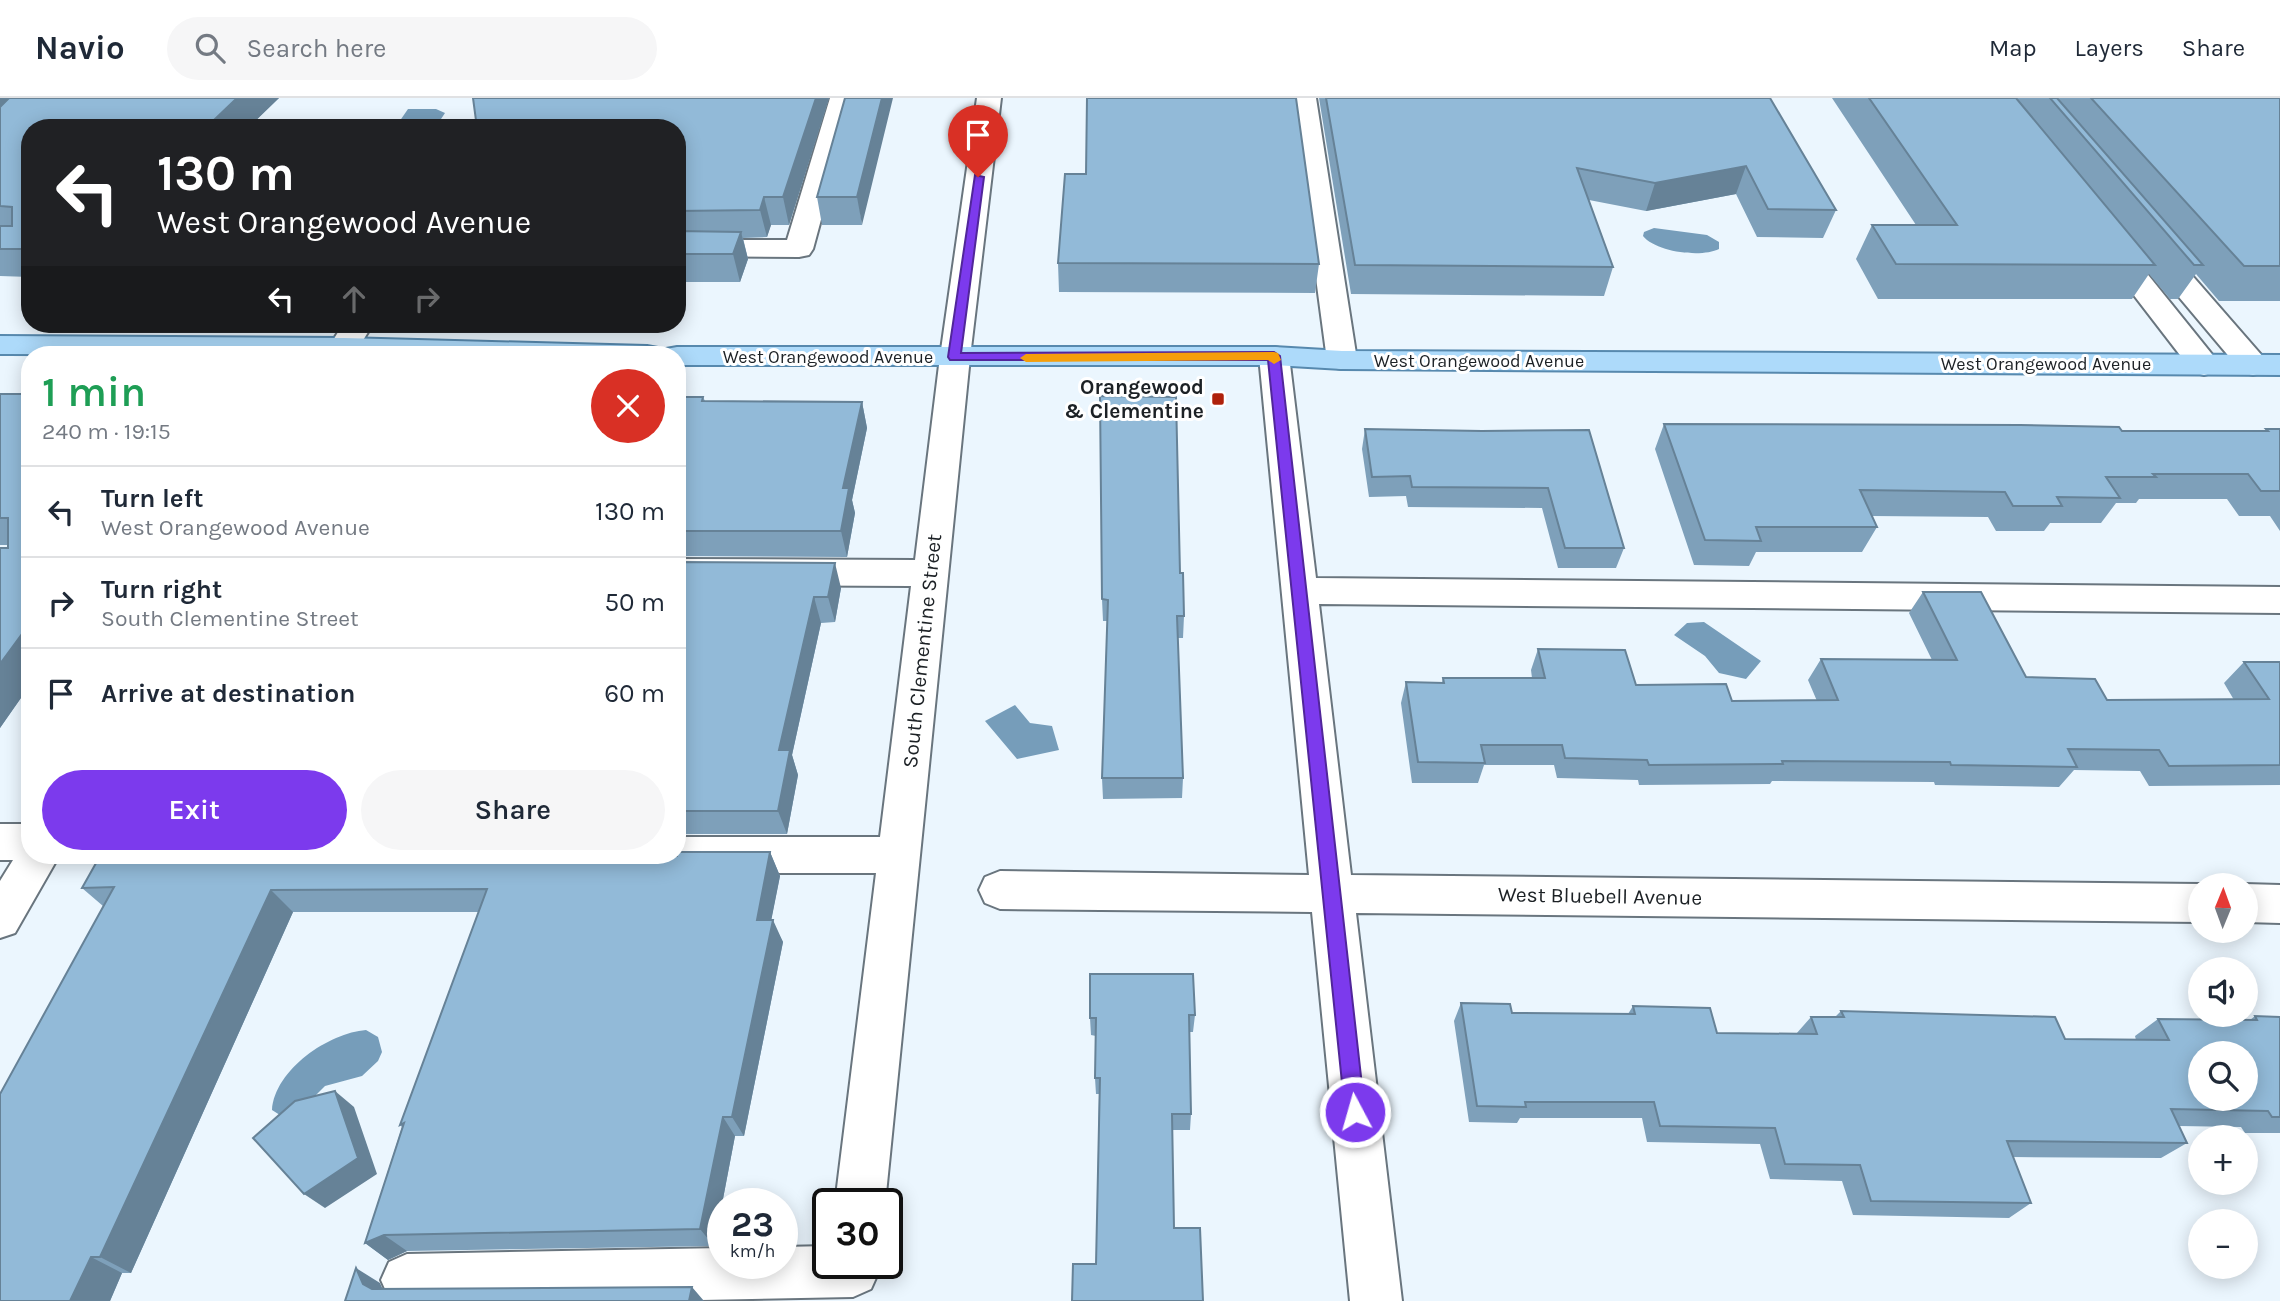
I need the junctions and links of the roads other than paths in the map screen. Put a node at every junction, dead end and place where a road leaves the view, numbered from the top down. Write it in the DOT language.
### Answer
graph roads {
  1 [pos="842,98"];
  2 [pos="989,98"];
  3 [pos="1304,98"];
  4 [pos="2132,222"];
  5 [pos="2092,224"];
  6 [pos="686,248"];
  7 [pos="347,342"];
  8 [pos="0,345"];
  9 [pos="439,346"];
  10 [pos="686,356"];
  11 [pos="1274,356"];
  12 [pos="955,357"];
  13 [pos="1342,360"];
  14 [pos="2204,365"];
  15 [pos="2267,365"];
  16 [pos="686,572"];
  17 [pos="931,573"];
  18 [pos="1300,591"];
  19 [pos="2280,600"];
  20 [pos="0,842"];
  21 [pos="21,842"];
  22 [pos="686,855"];
  23 [pos="899,855"];
  24 [pos="33,864"];
  25 [pos="1000,890"];
  26 [pos="1331,893"];
  27 [pos="2188,903"];
  28 [pos="2258,903"];
  29 [pos="2280,904"];
  30 [pos="0,919"];
  31 [pos="862,1188"];
  32 [pos="852,1279"];
  33 [pos="407,1280"];
  34 [pos="1376,1301"];
  1 -- 6 [label="street"];
  2 -- 12 [label="street, South Clementine Street"];
  3 -- 13 [label="street"];
  4 -- 15 [label="street"];
  5 -- 14 [label="street"];
  7 -- 8 [label="main road"];
  7 -- 9 [label="main road"];
  10 -- 12 [label="main road, West Orangewood Avenue"];
  11 -- 12 [label="main road, West Orangewood Avenue"];
  11 -- 13 [label="main road, West Orangewood Avenue"];
  11 -- 18 [label="street"];
  12 -- 17 [label="street, South Clementine Street"];
  13 -- 14 [label="main road, West Orangewood Avenue"];
  14 -- 15 [label="main road, West Orangewood Avenue"];
  16 -- 17 [label="street"];
  17 -- 23 [label="street, South Clementine Street"];
  18 -- 19 [label="street"];
  18 -- 26 [label="street"];
  20 -- 21 [label="street"];
  22 -- 23 [label="street"];
  23 -- 31 [label="street, South Clementine Street"];
  24 -- 30 [label="street"];
  25 -- 26 [label="street, West Bluebell Avenue"];
  26 -- 27 [label="street, West Bluebell Avenue"];
  26 -- 34 [label="street"];
  28 -- 29 [label="street"];
  32 -- 33 [label="street"];
}
